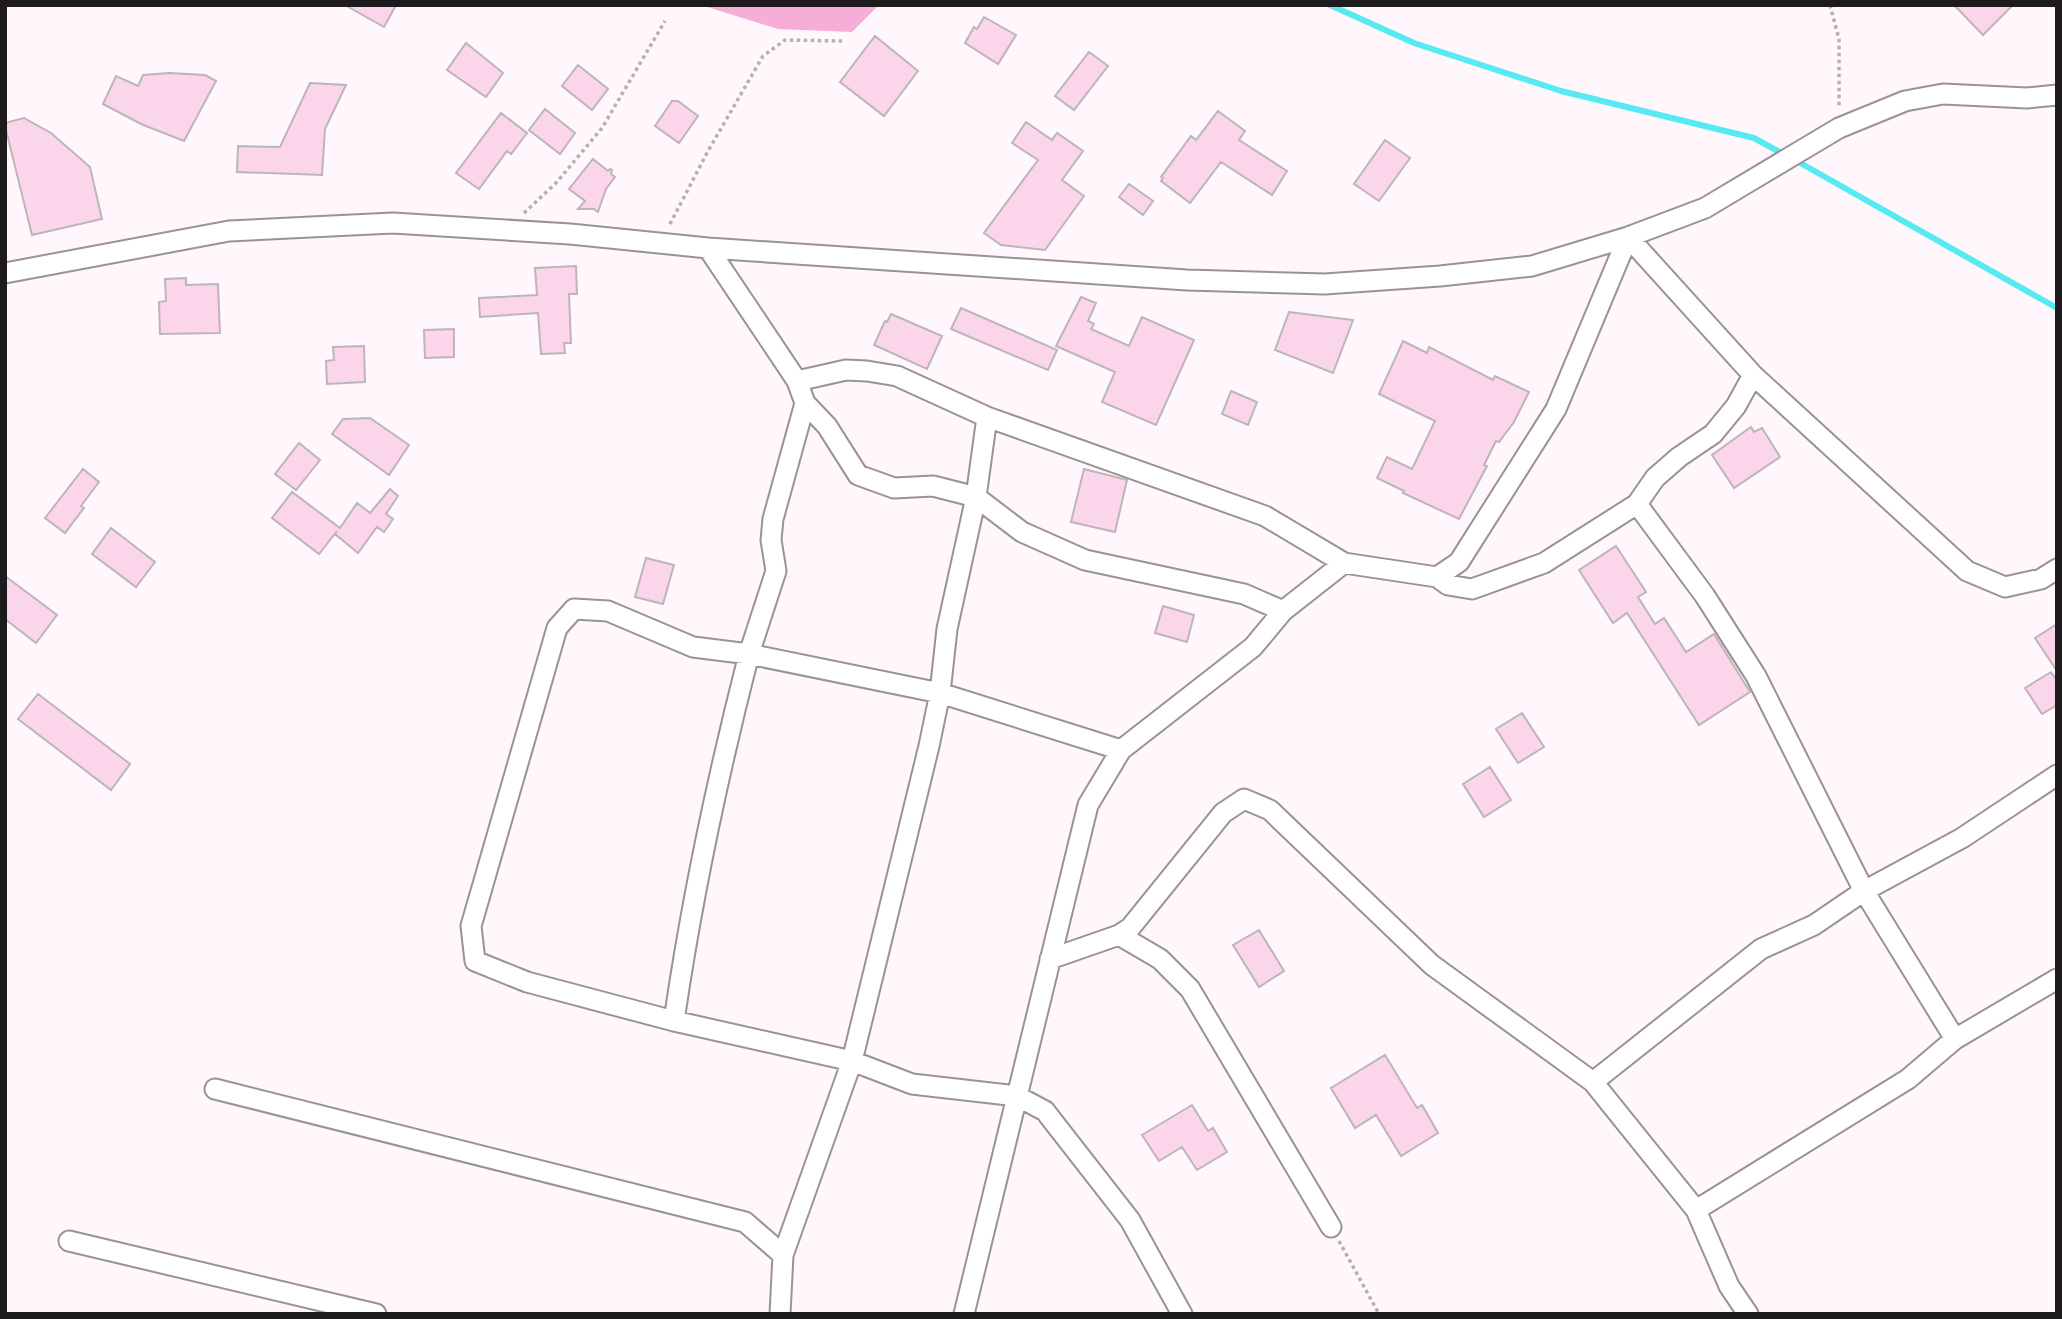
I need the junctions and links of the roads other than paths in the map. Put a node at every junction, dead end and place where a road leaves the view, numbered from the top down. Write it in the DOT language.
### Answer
graph roads {
  1 [pos="2057,95"];
  2 [pos="1628,237"];
  3 [pos="708,248"];
  4 [pos="5,273"];
  5 [pos="1752,375"];
  6 [pos="797,381"];
  7 [pos="806,403"];
  8 [pos="987,417"];
  9 [pos="976,497"];
  10 [pos="1637,504"];
  11 [pos="1344,563"];
  12 [pos="2057,569"];
  13 [pos="1437,577"];
  14 [pos="1283,611"];
  15 [pos="749,654"];
  16 [pos="940,694"];
  17 [pos="1121,750"];
  18 [pos="2057,775"];
  19 [pos="1864,891"];
  20 [pos="1119,935"];
  21 [pos="1050,959"];
  22 [pos="2057,979"];
  23 [pos="674,1021"];
  24 [pos="1955,1039"];
  25 [pos="852,1060"];
  26 [pos="1593,1082"];
  27 [pos="215,1089"];
  28 [pos="1017,1096"];
  29 [pos="1696,1210"];
  30 [pos="1331,1227"];
  31 [pos="69,1241"];
  32 [pos="783,1255"];
  33 [pos="376,1314"];
  34 [pos="780,1314"];
  35 [pos="964,1314"];
  36 [pos="1182,1314"];
  37 [pos="1748,1314"];
  1 -- 2 [label="street"];
  2 -- 3 [label="street"];
  2 -- 5 [label="street"];
  2 -- 13 [label="street"];
  3 -- 4 [label="street"];
  3 -- 6 [label="street"];
  5 -- 10 [label="street"];
  5 -- 12 [label="street"];
  6 -- 7 [label="street"];
  6 -- 8 [label="street"];
  7 -- 9 [label="street"];
  7 -- 15 [label="street"];
  8 -- 9 [label="street"];
  8 -- 11 [label="street"];
  9 -- 14 [label="street"];
  9 -- 16 [label="street"];
  10 -- 13 [label="street"];
  10 -- 19 [label="street"];
  11 -- 13 [label="street"];
  11 -- 14 [label="street"];
  14 -- 17 [label="street"];
  15 -- 16 [label="street"];
  15 -- 23 [label="street"];
  15 -- 23 [label="street"];
  16 -- 17 [label="street"];
  16 -- 25 [label="street"];
  17 -- 21 [label="street"];
  18 -- 19 [label="street"];
  19 -- 24 [label="street"];
  19 -- 26 [label="street"];
  20 -- 21 [label="street"];
  20 -- 26 [label="street"];
  20 -- 30 [label="street"];
  21 -- 28 [label="street"];
  22 -- 24 [label="street"];
  23 -- 25 [label="street"];
  24 -- 29 [label="street"];
  25 -- 28 [label="street"];
  25 -- 32 [label="street"];
  26 -- 29 [label="street"];
  27 -- 32 [label="street"];
  28 -- 35 [label="street"];
  28 -- 36 [label="street"];
  29 -- 37 [label="street"];
  31 -- 33 [label="street"];
  32 -- 34 [label="street"];
}
